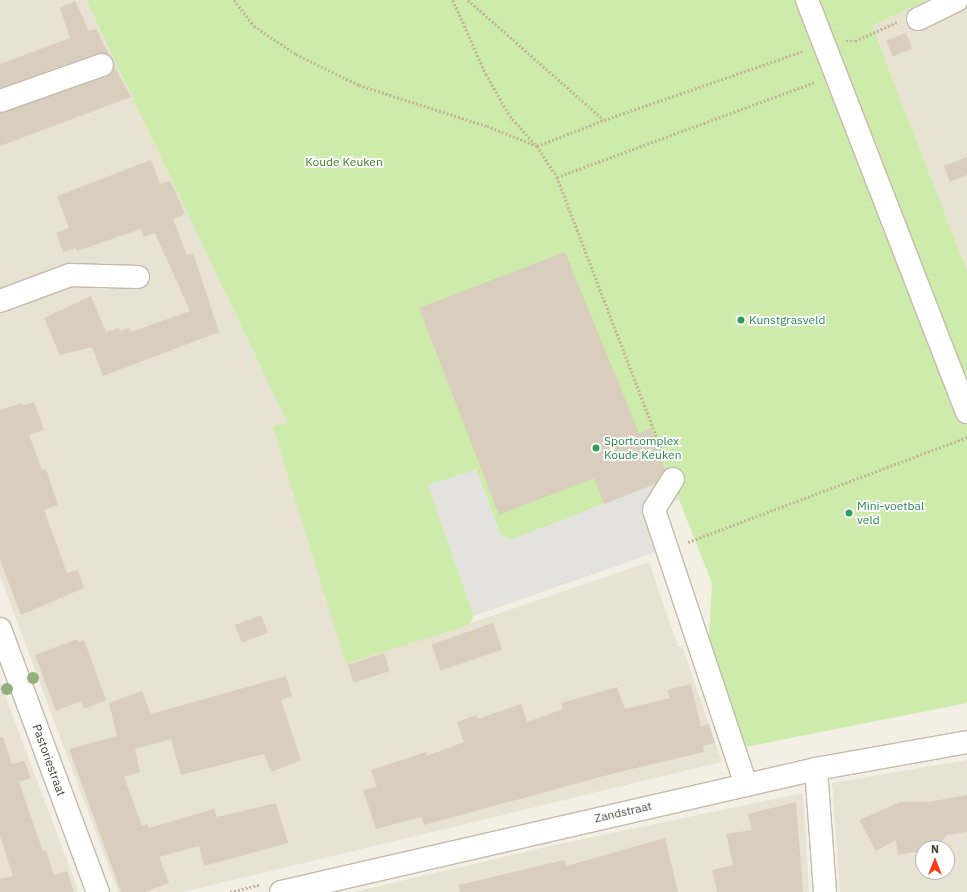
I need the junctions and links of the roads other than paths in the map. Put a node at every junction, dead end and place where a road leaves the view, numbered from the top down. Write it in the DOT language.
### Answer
graph roads {
  1 [pos="807,0"];
  2 [pos="957,0"];
  3 [pos="918,19"];
  4 [pos="102,65"];
  5 [pos="0,101"];
  6 [pos="138,277"];
  7 [pos="0,301"];
  8 [pos="967,412"];
  9 [pos="674,479"];
  10 [pos="0,629"];
  11 [pos="967,742"];
  12 [pos="816,769"];
  13 [pos="746,785"];
  14 [pos="98,892"];
  15 [pos="281,892"];
  16 [pos="825,892"];
  1 -- 8 [label="street"];
  2 -- 3 [label="street"];
  4 -- 5 [label="street"];
  6 -- 7 [label="street"];
  9 -- 13 [label="street"];
  10 -- 14 [label="street, Pastoriestraat"];
  11 -- 12 [label="street, Zandstraat"];
  12 -- 13 [label="street, Zandstraat"];
  12 -- 16 [label="street"];
  13 -- 15 [label="street, Zandstraat"];
}
